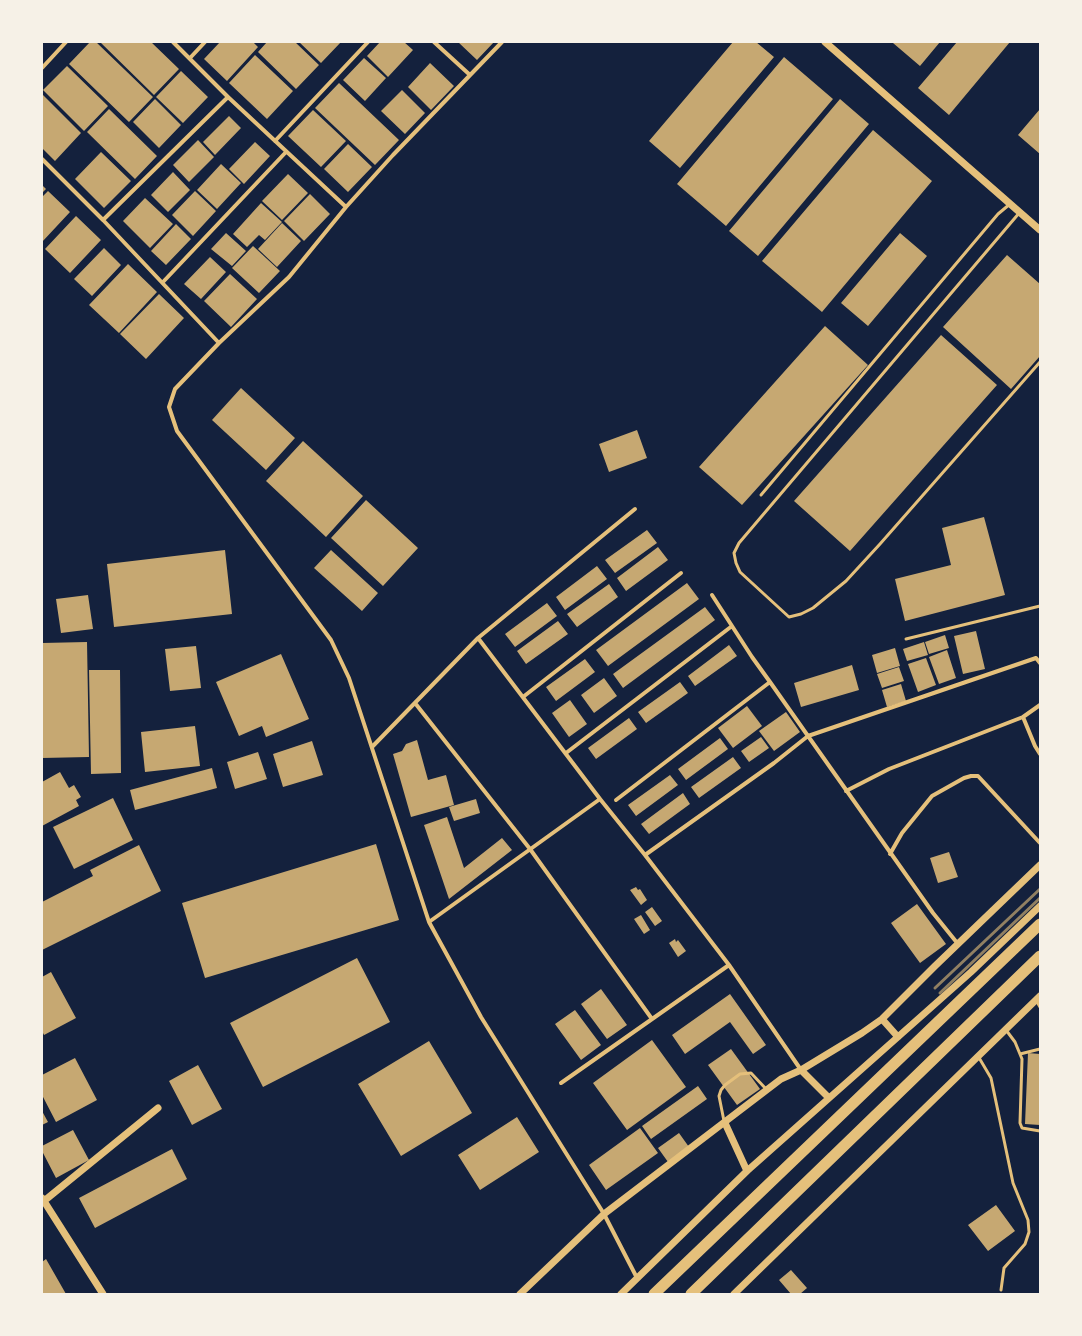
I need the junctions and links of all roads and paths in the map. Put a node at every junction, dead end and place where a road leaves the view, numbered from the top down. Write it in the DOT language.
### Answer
graph roads {
  1 [pos="66,42"];
  2 [pos="174,42"];
  3 [pos="205,42"];
  4 [pos="368,42"];
  5 [pos="434,42"];
  6 [pos="502,42"];
  7 [pos="825,42"];
  8 [pos="190,58"];
  9 [pos="42,68"];
  10 [pos="470,75"];
  11 [pos="228,96"];
  12 [pos="275,141"];
  13 [pos="286,152"];
  14 [pos="42,159"];
  15 [pos="1010,204"];
  16 [pos="346,207"];
  17 [pos="1020,212"];
  18 [pos="103,220"];
  19 [pos="1040,230"];
  20 [pos="163,282"];
  21 [pos="219,342"];
  22 [pos="1040,362"];
  23 [pos="761,495"];
  24 [pos="635,509"];
  25 [pos="681,573"];
  26 [pos="712,595"];
  27 [pos="1040,606"];
  28 [pos="732,626"];
  29 [pos="478,638"];
  30 [pos="906,639"];
  31 [pos="1040,663"];
  32 [pos="770,682"];
  33 [pos="523,698"];
  34 [pos="415,703"];
  35 [pos="1040,705"];
  36 [pos="1023,717"];
  37 [pos="808,736"];
  38 [pos="372,747"];
  39 [pos="566,753"];
  40 [pos="1040,754"];
  41 [pos="846,791"];
  42 [pos="600,798"];
  43 [pos="616,800"];
  44 [pos="1040,843"];
  45 [pos="530,849"];
  46 [pos="890,854"];
  47 [pos="645,855"];
  48 [pos="1040,865"];
  49 [pos="1040,906"];
  50 [pos="429,922"];
  51 [pos="1040,924"];
  52 [pos="958,944"];
  53 [pos="1040,956"];
  54 [pos="729,966"];
  55 [pos="1039,1001"];
  56 [pos="652,1019"];
  57 [pos="882,1019"];
  58 [pos="1006,1029"];
  59 [pos="898,1037"];
  60 [pos="1040,1049"];
  61 [pos="1020,1054"];
  62 [pos="978,1056"];
  63 [pos="801,1070"];
  64 [pos="561,1083"];
  65 [pos="767,1090"];
  66 [pos="829,1098"];
  67 [pos="158,1108"];
  68 [pos="725,1123"];
  69 [pos="1040,1131"];
  70 [pos="747,1171"];
  71 [pos="43,1200"];
  72 [pos="604,1214"];
  73 [pos="637,1278"];
  74 [pos="1001,1290"];
  75 [pos="103,1294"];
  76 [pos="520,1294"];
  77 [pos="621,1294"];
  78 [pos="654,1294"];
  79 [pos="691,1294"];
  80 [pos="734,1294"];
  1 -- 9 [label="street"];
  2 -- 8 [label="street"];
  3 -- 8 [label="street"];
  4 -- 12 [label="street"];
  5 -- 10 [label="street"];
  6 -- 10 [label="street"];
  7 -- 15 [label="street"];
  8 -- 11 [label="street"];
  10 -- 16 [label="street"];
  11 -- 12 [label="street"];
  11 -- 18 [label="street"];
  12 -- 13 [label="street"];
  13 -- 16 [label="street"];
  13 -- 20 [label="street"];
  14 -- 18 [label="street"];
  15 -- 17 [label="street"];
  15 -- 23 [label="lane"];
  16 -- 21 [label="street"];
  17 -- 19 [label="street"];
  17 -- 22 [label="lane"];
  18 -- 20 [label="street"];
  20 -- 21 [label="street"];
  21 -- 38 [label="street"];
  24 -- 29 [label="street"];
  25 -- 33 [label="street"];
  26 -- 28 [label="street"];
  27 -- 30 [label="lane"];
  28 -- 32 [label="street"];
  28 -- 39 [label="street"];
  29 -- 33 [label="street"];
  29 -- 34 [label="street"];
  31 -- 37 [label="street"];
  32 -- 37 [label="street"];
  32 -- 43 [label="street"];
  33 -- 39 [label="street"];
  34 -- 38 [label="street"];
  34 -- 45 [label="street"];
  35 -- 36 [label="street"];
  36 -- 40 [label="street"];
  36 -- 41 [label="street"];
  37 -- 41 [label="street"];
  37 -- 47 [label="street"];
  38 -- 50 [label="street"];
  39 -- 42 [label="street"];
  41 -- 46 [label="street"];
  42 -- 45 [label="street"];
  42 -- 47 [label="street"];
  44 -- 46 [label="street"];
  45 -- 50 [label="street"];
  45 -- 56 [label="street"];
  46 -- 52 [label="street"];
  47 -- 54 [label="street"];
  48 -- 52 [label="street"];
  49 -- 59 [label="street"];
  50 -- 72 [label="street"];
  51 -- 78 [label="highway"];
  52 -- 57 [label="street"];
  53 -- 79 [label="highway"];
  54 -- 56 [label="street"];
  54 -- 63 [label="street"];
  55 -- 58 [label="street"];
  56 -- 64 [label="street"];
  57 -- 59 [label="street"];
  57 -- 63 [label="street"];
  58 -- 61 [label="lane"];
  58 -- 62 [label="street"];
  59 -- 66 [label="street"];
  60 -- 61 [label="lane"];
  61 -- 69 [label="lane"];
  62 -- 74 [label="lane"];
  62 -- 80 [label="street"];
  63 -- 65 [label="street"];
  63 -- 66 [label="street"];
  65 -- 68 [label="street"];
  65 -- 68 [label="lane"];
  66 -- 70 [label="street"];
  67 -- 71 [label="street"];
  68 -- 70 [label="street"];
  68 -- 72 [label="street"];
  70 -- 73 [label="street"];
  71 -- 75 [label="street"];
  72 -- 73 [label="street"];
  72 -- 76 [label="street"];
  73 -- 77 [label="street"];
}
